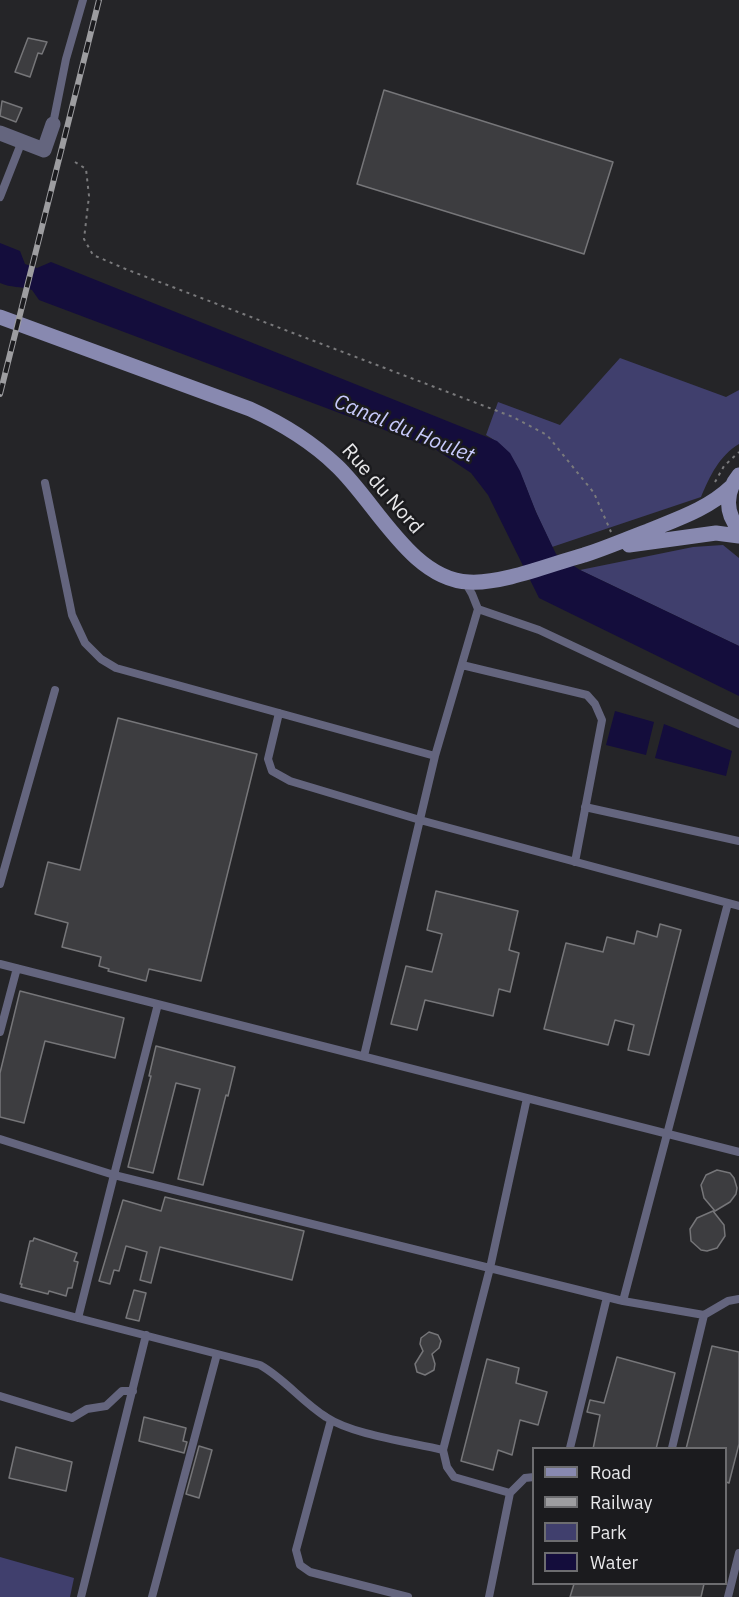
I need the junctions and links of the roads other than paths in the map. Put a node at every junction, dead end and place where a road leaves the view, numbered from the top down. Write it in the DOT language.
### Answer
graph roads {
  1 [pos="83,0"];
  2 [pos="53,124"];
  3 [pos="0,133"];
  4 [pos="22,141"];
  5 [pos="0,197"];
  6 [pos="0,317"];
  7 [pos="735,481"];
  8 [pos="45,483"];
  9 [pos="739,529"];
  10 [pos="739,536"];
  11 [pos="605,549"];
  12 [pos="465,582"];
  13 [pos="478,609"];
  14 [pos="462,665"];
  15 [pos="55,690"];
  16 [pos="279,713"];
  17 [pos="739,724"];
  18 [pos="435,756"];
  19 [pos="585,807"];
  20 [pos="420,820"];
  21 [pos="739,841"];
  22 [pos="575,862"];
  23 [pos="0,885"];
  24 [pos="728,903"];
  25 [pos="739,906"];
  26 [pos="0,964"];
  27 [pos="17,968"];
  28 [pos="158,1004"];
  29 [pos="0,1032"];
  30 [pos="364,1056"];
  31 [pos="527,1098"];
  32 [pos="669,1134"];
  33 [pos="0,1139"];
  34 [pos="739,1152"];
  35 [pos="114,1174"];
  36 [pos="490,1268"];
  37 [pos="0,1297"];
  38 [pos="607,1297"];
  39 [pos="739,1299"];
  40 [pos="623,1301"];
  41 [pos="704,1315"];
  42 [pos="78,1318"];
  43 [pos="146,1335"];
  44 [pos="217,1354"];
  45 [pos="132,1391"];
  46 [pos="0,1396"];
  47 [pos="331,1420"];
  48 [pos="570,1447"];
  49 [pos="672,1447"];
  50 [pos="443,1450"];
  51 [pos="532,1477"];
  52 [pos="510,1493"];
  53 [pos="739,1553"];
  54 [pos="81,1597"];
  55 [pos="152,1597"];
  56 [pos="408,1597"];
  57 [pos="489,1597"];
  58 [pos="729,1597"];
  1 -- 2 [label="lane"];
  2 -- 4 [label="street"];
  3 -- 4 [label="street"];
  4 -- 5 [label="lane"];
  6 -- 12 [label="street, Rue du Nord"];
  7 -- 9 [label="street"];
  7 -- 11 [label="street, Rue du Nord"];
  8 -- 16 [label="lane"];
  10 -- 11 [label="street, Rue du Nord"];
  11 -- 12 [label="street, Rue du Nord"];
  12 -- 13 [label="lane"];
  13 -- 14 [label="lane"];
  13 -- 17 [label="lane"];
  14 -- 18 [label="lane"];
  14 -- 19 [label="lane"];
  15 -- 23 [label="lane"];
  16 -- 18 [label="lane"];
  16 -- 20 [label="lane"];
  18 -- 20 [label="lane"];
  19 -- 21 [label="lane"];
  19 -- 22 [label="lane"];
  20 -- 22 [label="lane"];
  20 -- 30 [label="lane"];
  22 -- 24 [label="lane"];
  24 -- 25 [label="lane"];
  24 -- 32 [label="lane"];
  26 -- 27 [label="lane"];
  27 -- 28 [label="lane"];
  27 -- 29 [label="lane"];
  28 -- 30 [label="lane"];
  28 -- 35 [label="lane"];
  30 -- 31 [label="lane"];
  31 -- 32 [label="lane"];
  31 -- 36 [label="lane"];
  32 -- 34 [label="lane"];
  32 -- 40 [label="lane"];
  33 -- 35 [label="lane"];
  35 -- 36 [label="lane"];
  35 -- 42 [label="lane"];
  36 -- 38 [label="lane"];
  36 -- 50 [label="lane"];
  37 -- 42 [label="lane"];
  38 -- 40 [label="lane"];
  38 -- 48 [label="lane"];
  39 -- 41 [label="lane"];
  40 -- 41 [label="lane"];
  41 -- 49 [label="lane"];
  42 -- 43 [label="lane"];
  43 -- 44 [label="lane"];
  43 -- 45 [label="lane"];
  44 -- 47 [label="lane"];
  44 -- 55 [label="lane"];
  45 -- 46 [label="lane"];
  45 -- 54 [label="lane"];
  47 -- 50 [label="lane"];
  47 -- 56 [label="lane"];
  50 -- 52 [label="lane"];
  51 -- 52 [label="lane"];
  52 -- 57 [label="lane"];
  53 -- 58 [label="lane"];
}
